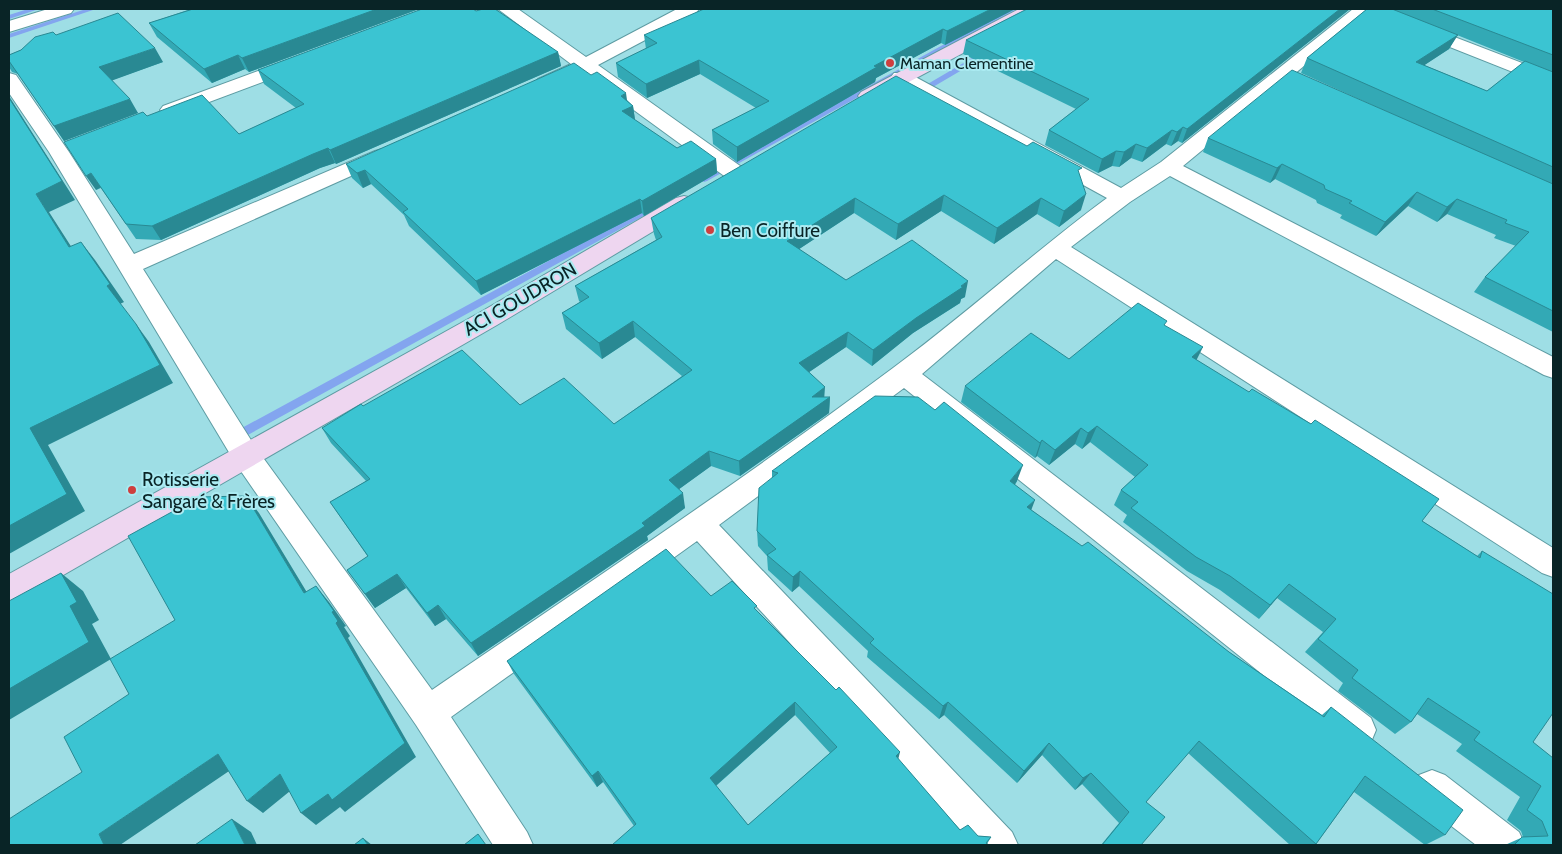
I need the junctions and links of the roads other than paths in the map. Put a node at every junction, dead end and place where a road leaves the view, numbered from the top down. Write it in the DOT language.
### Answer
graph roads {
  1 [pos="65,9"];
  2 [pos="507,9"];
  3 [pos="690,9"];
  4 [pos="1032,9"];
  5 [pos="1371,10"];
  6 [pos="1397,20"];
  7 [pos="9,27"];
  8 [pos="310,58"];
  9 [pos="584,65"];
  10 [pos="901,78"];
  11 [pos="9,79"];
  12 [pos="1553,82"];
  13 [pos="530,89"];
  14 [pos="851,106"];
  15 [pos="152,117"];
  16 [pos="403,146"];
  17 [pos="1169,167"];
  18 [pos="726,179"];
  19 [pos="1122,197"];
  20 [pos="1055,248"];
  21 [pos="130,265"];
  22 [pos="1553,368"];
  23 [pos="904,374"];
  24 [pos="246,456"];
  25 [pos="699,523"];
  26 [pos="1553,564"];
  27 [pos="9,590"];
  28 [pos="428,713"];
  29 [pos="1381,747"];
  30 [pos="1412,772"];
  31 [pos="514,845"];
  32 [pos="999,845"];
  33 [pos="1506,845"];
  1 -- 7 [label="street"];
  2 -- 9 [label="street"];
  3 -- 9 [label="street"];
  4 -- 10 [label="street"];
  5 -- 17 [label="street"];
  6 -- 12 [label="street"];
  8 -- 15 [label="street"];
  9 -- 13 [label="street"];
  9 -- 18 [label="street"];
  10 -- 14 [label="street"];
  10 -- 19 [label="street"];
  11 -- 21 [label="street"];
  16 -- 21 [label="street"];
  17 -- 19 [label="street"];
  17 -- 22 [label="street"];
  18 -- 24 [label="street, ACI GOUDRON"];
  19 -- 20 [label="street"];
  20 -- 23 [label="street"];
  20 -- 26 [label="street"];
  21 -- 24 [label="street"];
  23 -- 25 [label="street"];
  23 -- 29 [label="street"];
  24 -- 27 [label="street, ACI GOUDRON"];
  24 -- 28 [label="street"];
  25 -- 28 [label="street"];
  25 -- 32 [label="street"];
  28 -- 31 [label="street"];
  30 -- 33 [label="street"];
}
